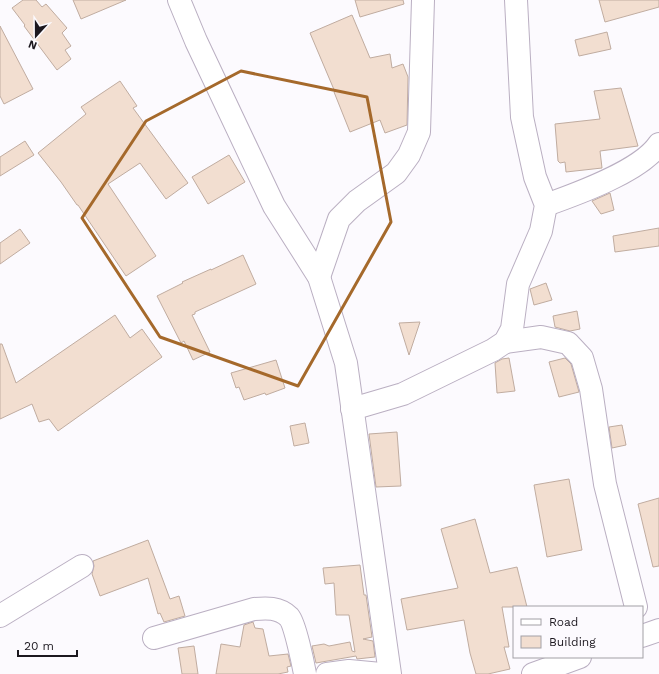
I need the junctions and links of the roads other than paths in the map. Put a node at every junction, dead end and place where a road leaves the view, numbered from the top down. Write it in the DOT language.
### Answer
graph roads {
  1 [pos="179,0"];
  2 [pos="423,0"];
  3 [pos="516,0"];
  4 [pos="659,144"];
  5 [pos="546,206"];
  6 [pos="319,277"];
  7 [pos="505,342"];
  8 [pos="352,409"];
  9 [pos="82,566"];
  10 [pos="636,606"];
  11 [pos="0,616"];
  12 [pos="154,638"];
  13 [pos="577,658"];
  14 [pos="305,674"];
  15 [pos="327,674"];
  16 [pos="381,674"];
  17 [pos="390,674"];
  18 [pos="533,674"];
  1 -- 6 [label="street"];
  2 -- 6 [label="street"];
  3 -- 5 [label="street"];
  4 -- 5 [label="street"];
  5 -- 7 [label="street"];
  6 -- 8 [label="street"];
  7 -- 8 [label="street"];
  7 -- 10 [label="street"];
  8 -- 17 [label="street"];
  9 -- 11 [label="street"];
  12 -- 14 [label="street"];
  13 -- 18 [label="street"];
  15 -- 16 [label="street"];
}
